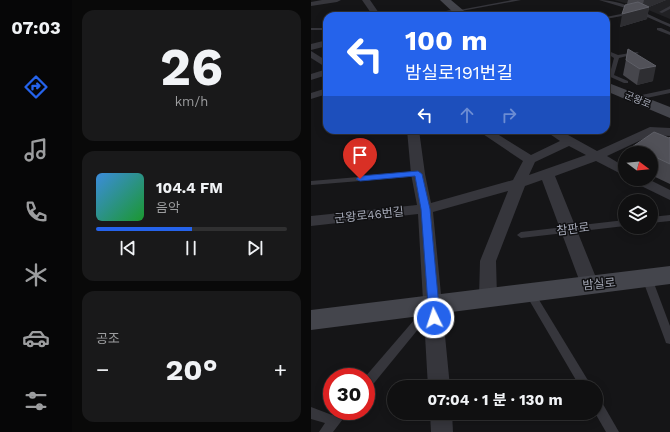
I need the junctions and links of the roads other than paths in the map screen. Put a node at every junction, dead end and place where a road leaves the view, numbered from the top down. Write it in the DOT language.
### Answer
graph roads {
  1 [pos="337,0"];
  2 [pos="366,0"];
  3 [pos="445,0"];
  4 [pos="519,0"];
  5 [pos="601,0"];
  6 [pos="311,4"];
  7 [pos="670,8"];
  8 [pos="374,12"];
  9 [pos="459,12"];
  10 [pos="465,12"];
  11 [pos="638,12"];
  12 [pos="661,12"];
  13 [pos="610,17"];
  14 [pos="670,26"];
  15 [pos="311,29"];
  16 [pos="323,29"];
  17 [pos="659,29"];
  18 [pos="670,34"];
  19 [pos="323,44"];
  20 [pos="311,47"];
  21 [pos="637,53"];
  22 [pos="311,54"];
  23 [pos="610,54"];
  24 [pos="617,58"];
  25 [pos="323,62"];
  26 [pos="323,73"];
  27 [pos="610,74"];
  28 [pos="311,77"];
  29 [pos="610,78"];
  30 [pos="610,79"];
  31 [pos="626,82"];
  32 [pos="670,90"];
  33 [pos="323,92"];
  34 [pos="311,96"];
  35 [pos="637,98"];
  36 [pos="670,113"];
  37 [pos="670,132"];
  38 [pos="413,134"];
  39 [pos="489,134"];
  40 [pos="557,134"];
  41 [pos="569,141"];
  42 [pos="597,156"];
  43 [pos="530,160"];
  44 [pos="618,168"];
  45 [pos="418,174"];
  46 [pos="547,174"];
  47 [pos="314,183"];
  48 [pos="519,183"];
  49 [pos="652,186"];
  50 [pos="670,196"];
  51 [pos="425,209"];
  52 [pos="670,218"];
  53 [pos="658,219"];
  54 [pos="311,221"];
  55 [pos="618,224"];
  56 [pos="568,229"];
  57 [pos="521,235"];
  58 [pos="658,277"];
  59 [pos="590,285"];
  60 [pos="529,292"];
  61 [pos="488,297"];
  62 [pos="433,304"];
  63 [pos="311,320"];
  64 [pos="670,340"];
  65 [pos="375,373"];
  66 [pos="438,380"];
  67 [pos="581,380"];
  68 [pos="311,413"];
  69 [pos="603,415"];
  70 [pos="441,420"];
  71 [pos="335,421"];
  72 [pos="325,432"];
  73 [pos="442,432"];
  74 [pos="613,432"];
  1 -- 6 [label="street"];
  2 -- 8 [label="street"];
  3 -- 9 [label="main road"];
  4 -- 10 [label="lane"];
  5 -- 11 [label="lane"];
  7 -- 12 [label="lane"];
  11 -- 13 [label="lane"];
  11 -- 14 [label="lane"];
  15 -- 16 [label="lane"];
  17 -- 18 [label="lane"];
  19 -- 20 [label="street"];
  21 -- 24 [label="lane"];
  22 -- 25 [label="street"];
  23 -- 24 [label="lane"];
  24 -- 27 [label="lane"];
  26 -- 28 [label="street"];
  29 -- 31 [label="lane"];
  30 -- 35 [label="main road, 군왕로"];
  32 -- 35 [label="lane"];
  33 -- 34 [label="street"];
  35 -- 36 [label="main road, 군왕로"];
  37 -- 42 [label="street, 군왕로46번길"];
  38 -- 45 [label="street"];
  39 -- 43 [label="street"];
  40 -- 41 [label="street"];
  41 -- 42 [label="street"];
  41 -- 43 [label="street"];
  42 -- 44 [label="street"];
  42 -- 46 [label="street, 군왕로46번길"];
  43 -- 48 [label="street"];
  45 -- 47 [label="lane"];
  45 -- 51 [label="street"];
  46 -- 48 [label="street, 군왕로46번길"];
  46 -- 56 [label="street"];
  48 -- 51 [label="street, 군왕로46번길"];
  48 -- 61 [label="street"];
  49 -- 50 [label="street"];
  51 -- 54 [label="street, 군왕로46번길"];
  51 -- 62 [label="street"];
  52 -- 53 [label="lane"];
  55 -- 56 [label="lane, 참판로"];
  56 -- 57 [label="lane, 참판로"];
  56 -- 59 [label="street"];
  58 -- 59 [label="main road, 밤실로"];
  58 -- 64 [label="lane"];
  59 -- 60 [label="main road, 밤실로"];
  60 -- 61 [label="main road, 밤실로"];
  60 -- 67 [label="lane"];
  61 -- 62 [label="main road, 밤실로"];
  62 -- 63 [label="main road, 밤실로"];
  62 -- 65 [label="lane"];
  62 -- 66 [label="street"];
  68 -- 71 [label="lane"];
  69 -- 74 [label="lane"];
  70 -- 73 [label="street"];
  71 -- 72 [label="lane"];
}
